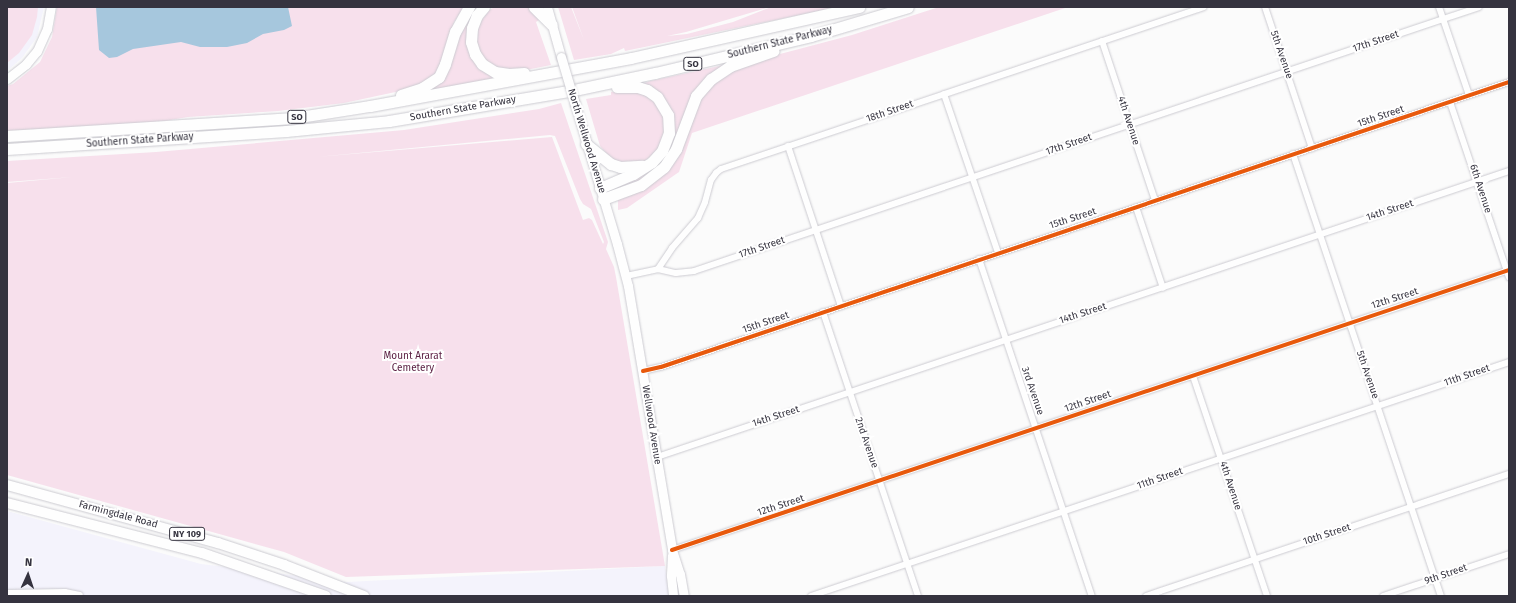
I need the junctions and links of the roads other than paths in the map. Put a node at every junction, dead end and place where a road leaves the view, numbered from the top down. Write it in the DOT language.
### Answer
graph roads {
  1 [pos="51,7"];
  2 [pos="469,7"];
  3 [pos="484,7"];
  4 [pos="534,7"];
  5 [pos="547,7"];
  6 [pos="859,7"];
  7 [pos="908,7"];
  8 [pos="1204,7"];
  9 [pos="1265,7"];
  10 [pos="1439,7"];
  11 [pos="1479,7"];
  12 [pos="1443,19"];
  13 [pos="552,25"];
  14 [pos="811,36"];
  15 [pos="1102,41"];
  16 [pos="583,68"];
  17 [pos="1286,72"];
  18 [pos="7,79"];
  19 [pos="1509,82"];
  20 [pos="574,90"];
  21 [pos="944,94"];
  22 [pos="1469,95"];
  23 [pos="1450,102"];
  24 [pos="370,106"];
  25 [pos="1130,124"];
  26 [pos="7,136"];
  27 [pos="586,144"];
  28 [pos="788,146"];
  29 [pos="1312,148"];
  30 [pos="7,149"];
  31 [pos="1293,154"];
  32 [pos="648,164"];
  33 [pos="1509,171"];
  34 [pos="972,177"];
  35 [pos="1477,182"];
  36 [pos="600,188"];
  37 [pos="603,199"];
  38 [pos="1155,200"];
  39 [pos="1136,207"];
  40 [pos="815,230"];
  41 [pos="1320,234"];
  42 [pos="998,253"];
  43 [pos="979,259"];
  44 [pos="658,269"];
  45 [pos="1508,270"];
  46 [pos="626,276"];
  47 [pos="1509,277"];
  48 [pos="1163,288"];
  49 [pos="841,306"];
  50 [pos="822,312"];
  51 [pos="1349,323"];
  52 [pos="1006,340"];
  53 [pos="1509,362"];
  54 [pos="642,371"];
  55 [pos="1193,376"];
  56 [pos="849,393"];
  57 [pos="1377,406"];
  58 [pos="1036,428"];
  59 [pos="657,457"];
  60 [pos="1221,458"];
  61 [pos="1509,474"];
  62 [pos="879,482"];
  63 [pos="7,485"];
  64 [pos="7,492"];
  65 [pos="52,497"];
  66 [pos="7,503"];
  67 [pos="1412,507"];
  68 [pos="1063,512"];
  69 [pos="672,550"];
  70 [pos="1509,554"];
  71 [pos="1254,560"];
  72 [pos="907,564"];
  73 [pos="1436,578"];
  74 [pos="7,593"];
  75 [pos="80,595"];
  76 [pos="326,596"];
  77 [pos="364,596"];
  78 [pos="673,596"];
  79 [pos="684,596"];
  80 [pos="811,596"];
  81 [pos="918,596"];
  82 [pos="1092,596"];
  83 [pos="1146,596"];
  84 [pos="1267,596"];
  85 [pos="1383,596"];
  86 [pos="1442,596"];
  1 -- 18 [label="main road"];
  2 -- 24 [label="highway"];
  3 -- 16 [label="highway"];
  4 -- 13 [label="highway"];
  5 -- 13 [label="main road, North Wellwood Avenue"];
  6 -- 16 [label="highway, Southern State Parkway / SO"];
  7 -- 14 [label="highway, Southern State Parkway / SO"];
  8 -- 15 [label="street, 18th Street"];
  9 -- 17 [label="street, 5th Avenue"];
  10 -- 12 [label="street"];
  11 -- 12 [label="street, 17th Street"];
  12 -- 17 [label="street, 17th Street"];
  12 -- 22 [label="street"];
  13 -- 27 [label="main road, North Wellwood Avenue, bridge"];
  14 -- 20 [label="highway, Southern State Parkway / SO"];
  14 -- 37 [label="highway"];
  15 -- 21 [label="street, 18th Street"];
  15 -- 25 [label="street, 4th Avenue"];
  16 -- 24 [label="highway, Southern State Parkway / SO"];
  17 -- 25 [label="street, 17th Street"];
  17 -- 29 [label="street, 5th Avenue"];
  19 -- 22 [label="street, 15th Street"];
  20 -- 30 [label="highway, Southern State Parkway / SO"];
  20 -- 32 [label="highway"];
  21 -- 28 [label="street, 18th Street"];
  21 -- 34 [label="street"];
  22 -- 23 [label="street, 15th Street"];
  23 -- 29 [label="street, 15th Street"];
  23 -- 35 [label="street, 6th Avenue"];
  24 -- 26 [label="highway, Southern State Parkway / SO"];
  25 -- 34 [label="street, 17th Street"];
  25 -- 38 [label="street, 4th Avenue"];
  27 -- 32 [label="highway"];
  27 -- 36 [label="main road, North Wellwood Avenue"];
  28 -- 40 [label="street"];
  28 -- 44 [label="street, 18th Street"];
  29 -- 31 [label="street, 15th Street"];
  31 -- 38 [label="street, 15th Street"];
  31 -- 41 [label="street, 5th Avenue"];
  32 -- 36 [label="highway"];
  33 -- 35 [label="street, 14th Street"];
  34 -- 40 [label="street, 17th Street"];
  34 -- 42 [label="street"];
  35 -- 41 [label="street, 14th Street"];
  35 -- 45 [label="street, 6th Avenue"];
  36 -- 37 [label="main road, North Wellwood Avenue"];
  37 -- 46 [label="main road, North Wellwood Avenue"];
  38 -- 39 [label="street, 15th Street"];
  39 -- 42 [label="street, 15th Street"];
  39 -- 48 [label="street"];
  40 -- 44 [label="street, 17th Street"];
  40 -- 49 [label="street"];
  41 -- 48 [label="street, 14th Street"];
  41 -- 51 [label="street, 5th Avenue"];
  42 -- 43 [label="street, 15th Street"];
  43 -- 49 [label="street, 15th Street"];
  43 -- 52 [label="street, 3rd Avenue"];
  44 -- 46 [label="street"];
  45 -- 47 [label="street, 6th Avenue"];
  45 -- 51 [label="street, 12th Street"];
  46 -- 54 [label="main road, Wellwood Avenue"];
  48 -- 52 [label="street, 14th Street"];
  49 -- 50 [label="street, 15th Street"];
  50 -- 54 [label="street, 15th Street"];
  50 -- 56 [label="street, 2nd Avenue"];
  51 -- 55 [label="street, 12th Street"];
  51 -- 57 [label="street, 5th Avenue"];
  52 -- 56 [label="street, 14th Street"];
  52 -- 58 [label="street, 3rd Avenue"];
  53 -- 57 [label="street, 11th Street"];
  54 -- 59 [label="main road, Wellwood Avenue"];
  55 -- 58 [label="street, 12th Street"];
  55 -- 60 [label="street, 4th Avenue"];
  56 -- 59 [label="street, 14th Street"];
  56 -- 62 [label="street, 2nd Avenue"];
  57 -- 60 [label="street, 11th Street"];
  57 -- 67 [label="street, 5th Avenue"];
  58 -- 62 [label="street, 12th Street"];
  58 -- 68 [label="street, 3rd Avenue"];
  59 -- 69 [label="main road, Wellwood Avenue"];
  60 -- 68 [label="street, 11th Street"];
  60 -- 71 [label="street, 4th Avenue"];
  61 -- 67 [label="street, 10th Street"];
  62 -- 69 [label="street, 12th Street"];
  62 -- 72 [label="street, 2nd Avenue"];
  63 -- 65 [label="main road, Farmingdale Road / NY 109"];
  64 -- 65 [label="main road"];
  65 -- 77 [label="main road, Farmingdale Road / NY 109"];
  66 -- 76 [label="main road, Farmingdale Road / NY 109"];
  67 -- 71 [label="street, 10th Street"];
  67 -- 73 [label="street, 5th Avenue"];
  68 -- 72 [label="street, 11th Street"];
  68 -- 82 [label="street, 3rd Avenue"];
  69 -- 78 [label="main road"];
  69 -- 79 [label="main road"];
  70 -- 73 [label="street, 9th Street"];
  71 -- 83 [label="street, 10th Street"];
  71 -- 84 [label="street, 4th Avenue"];
  72 -- 80 [label="street, 11th Street"];
  72 -- 81 [label="street, 2nd Avenue"];
  73 -- 85 [label="street, 9th Street"];
  73 -- 86 [label="street, 5th Avenue"];
  74 -- 75 [label="street"];
}
